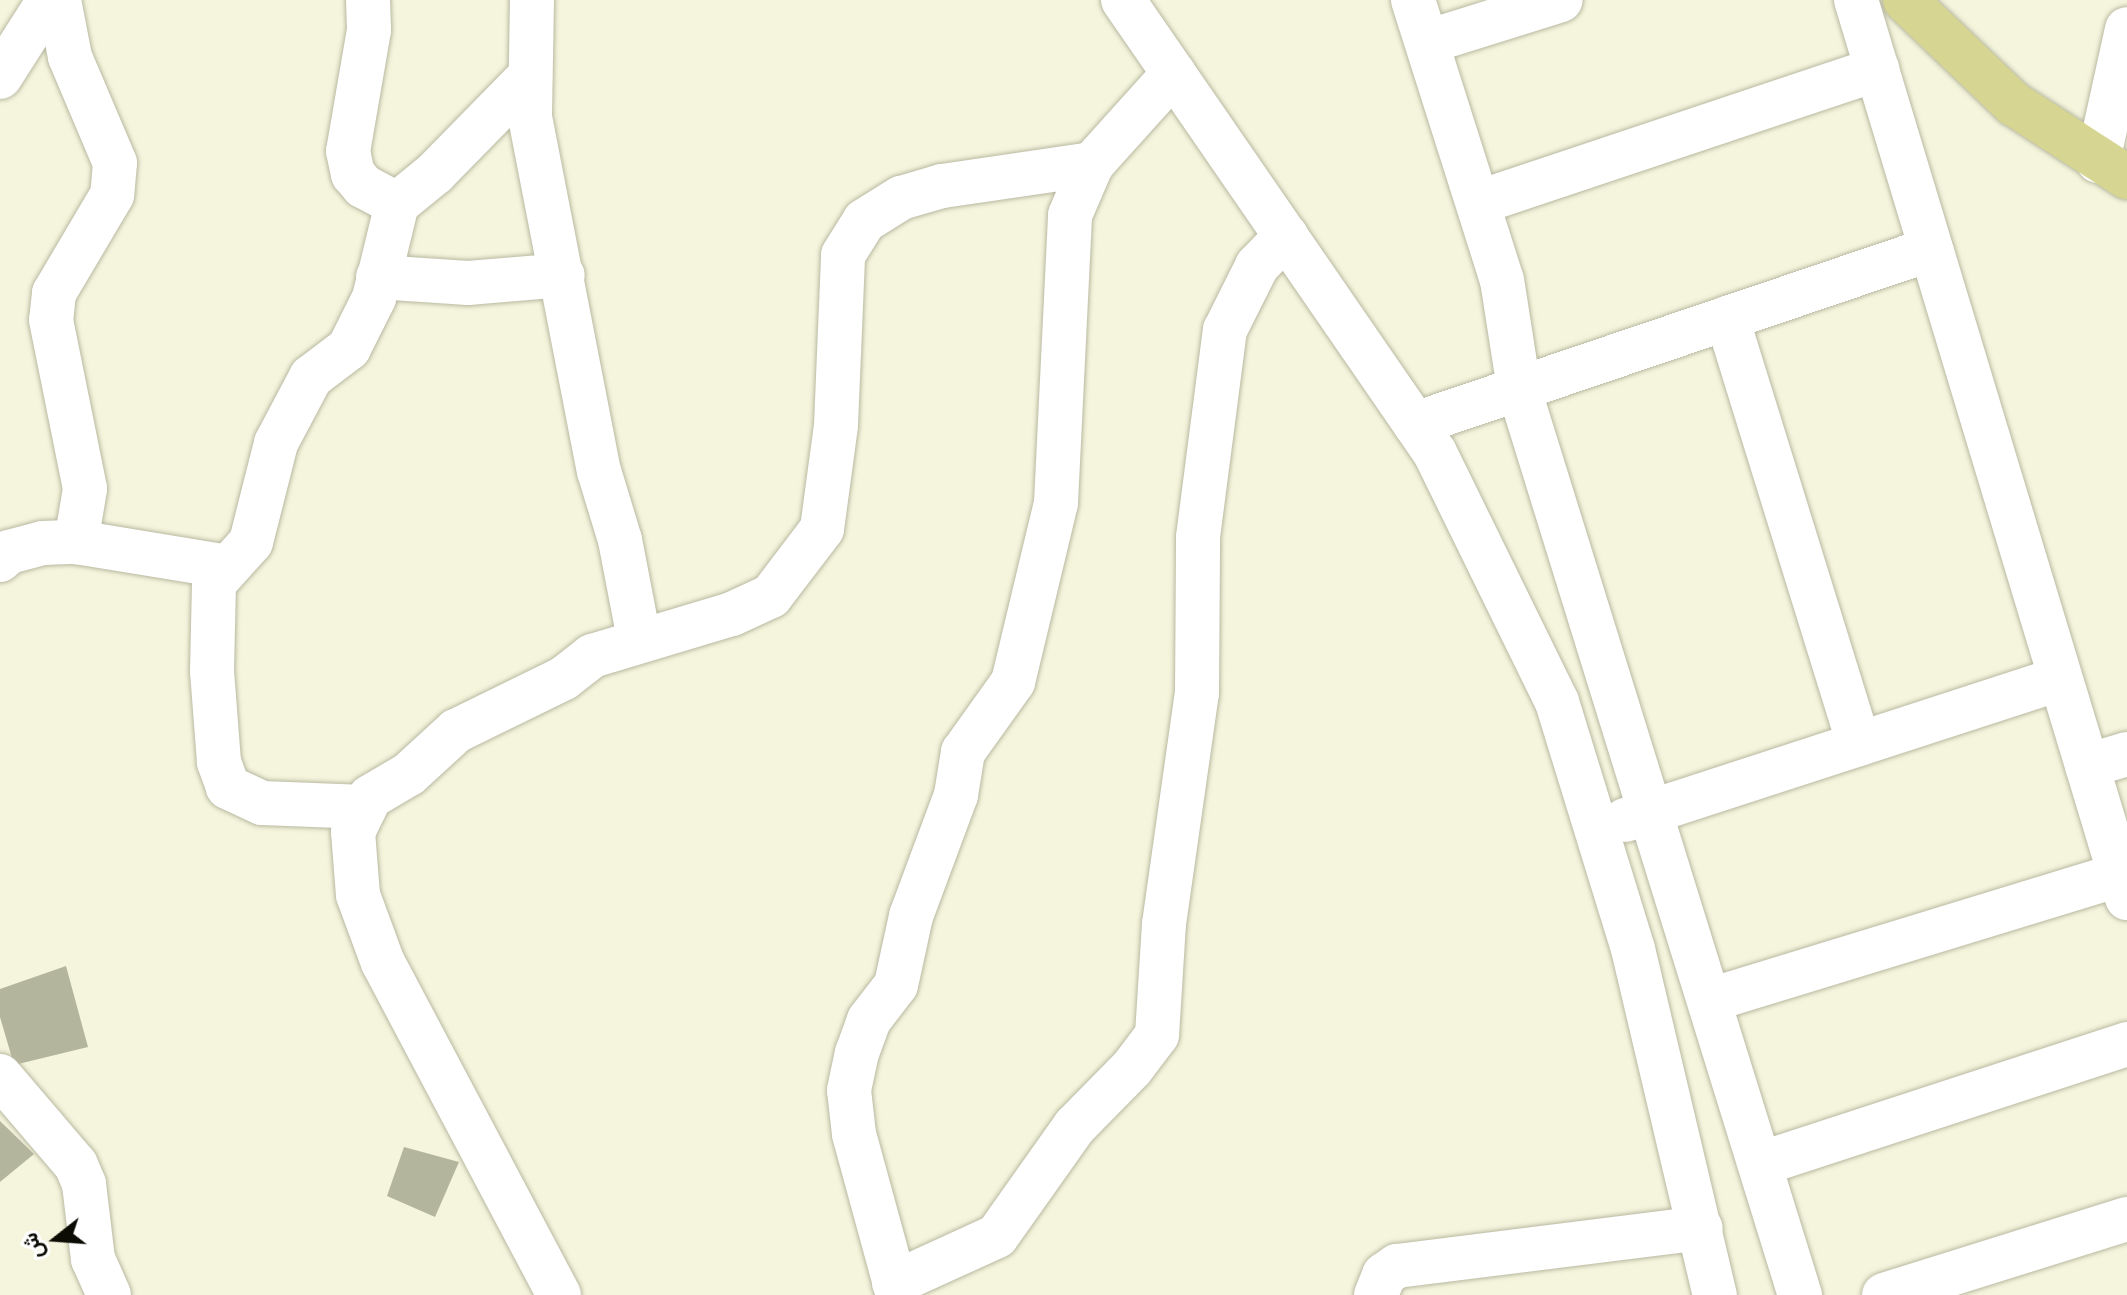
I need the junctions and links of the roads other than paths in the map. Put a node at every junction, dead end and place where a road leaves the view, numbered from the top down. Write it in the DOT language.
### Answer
graph roads {
  1 [pos="49,0"];
  2 [pos="59,0"];
  3 [pos="368,0"];
  4 [pos="532,0"];
  5 [pos="1123,0"];
  6 [pos="1413,0"];
  7 [pos="1561,0"];
  8 [pos="1856,0"];
  9 [pos="1905,0"];
  10 [pos="2127,29"];
  11 [pos="1427,42"];
  12 [pos="1877,69"];
  13 [pos="1174,73"];
  14 [pos="530,76"];
  15 [pos="0,77"];
  16 [pos="1092,164"];
  17 [pos="2113,169"];
  18 [pos="1480,202"];
  19 [pos="397,204"];
  20 [pos="1286,236"];
  21 [pos="1931,249"];
  22 [pos="563,275"];
  23 [pos="378,277"];
  24 [pos="1727,318"];
  25 [pos="1519,389"];
  26 [pos="1415,424"];
  27 [pos="76,542"];
  28 [pos="0,560"];
  29 [pos="228,567"];
  30 [pos="639,639"];
  31 [pos="2060,679"];
  32 [pos="1859,744"];
  33 [pos="2107,760"];
  34 [pos="365,807"];
  35 [pos="1653,811"];
  36 [pos="1597,828"];
  37 [pos="2124,886"];
  38 [pos="1710,1000"];
  39 [pos="2127,1044"];
  40 [pos="0,1076"];
  41 [pos="1760,1164"];
  42 [pos="2127,1219"];
  43 [pos="1701,1228"];
  44 [pos="896,1289"];
  45 [pos="109,1295"];
  46 [pos="559,1295"];
  47 [pos="1376,1295"];
  48 [pos="1715,1295"];
  49 [pos="1800,1295"];
  50 [pos="1884,1295"];
  1 -- 15 [label="street"];
  2 -- 27 [label="street"];
  3 -- 19 [label="street"];
  4 -- 14 [label="street"];
  5 -- 13 [label="street"];
  6 -- 11 [label="street"];
  7 -- 11 [label="street"];
  8 -- 12 [label="street"];
  9 -- 17 [label="main road"];
  10 -- 17 [label="street"];
  11 -- 18 [label="street"];
  12 -- 18 [label="street"];
  12 -- 21 [label="street"];
  13 -- 16 [label="street"];
  13 -- 20 [label="street"];
  14 -- 19 [label="street"];
  14 -- 22 [label="street"];
  16 -- 30 [label="street"];
  16 -- 44 [label="street"];
  18 -- 25 [label="street"];
  19 -- 23 [label="street"];
  20 -- 26 [label="street"];
  20 -- 44 [label="street"];
  21 -- 24 [label="street"];
  21 -- 31 [label="street"];
  22 -- 23 [label="street"];
  22 -- 30 [label="street"];
  23 -- 29 [label="street"];
  24 -- 25 [label="street"];
  24 -- 32 [label="street"];
  25 -- 26 [label="street"];
  25 -- 35 [label="street"];
  26 -- 36 [label="street"];
  27 -- 28 [label="street"];
  27 -- 29 [label="street"];
  29 -- 34 [label="street"];
  30 -- 34 [label="street"];
  31 -- 32 [label="street"];
  31 -- 33 [label="street"];
  32 -- 35 [label="street"];
  33 -- 37 [label="street"];
  34 -- 46 [label="street"];
  35 -- 36 [label="street"];
  35 -- 38 [label="street"];
  36 -- 43 [label="street"];
  37 -- 38 [label="street"];
  38 -- 41 [label="street"];
  39 -- 41 [label="street"];
  40 -- 45 [label="street"];
  41 -- 49 [label="street"];
  42 -- 50 [label="street"];
  43 -- 47 [label="street"];
  43 -- 48 [label="street"];
}
